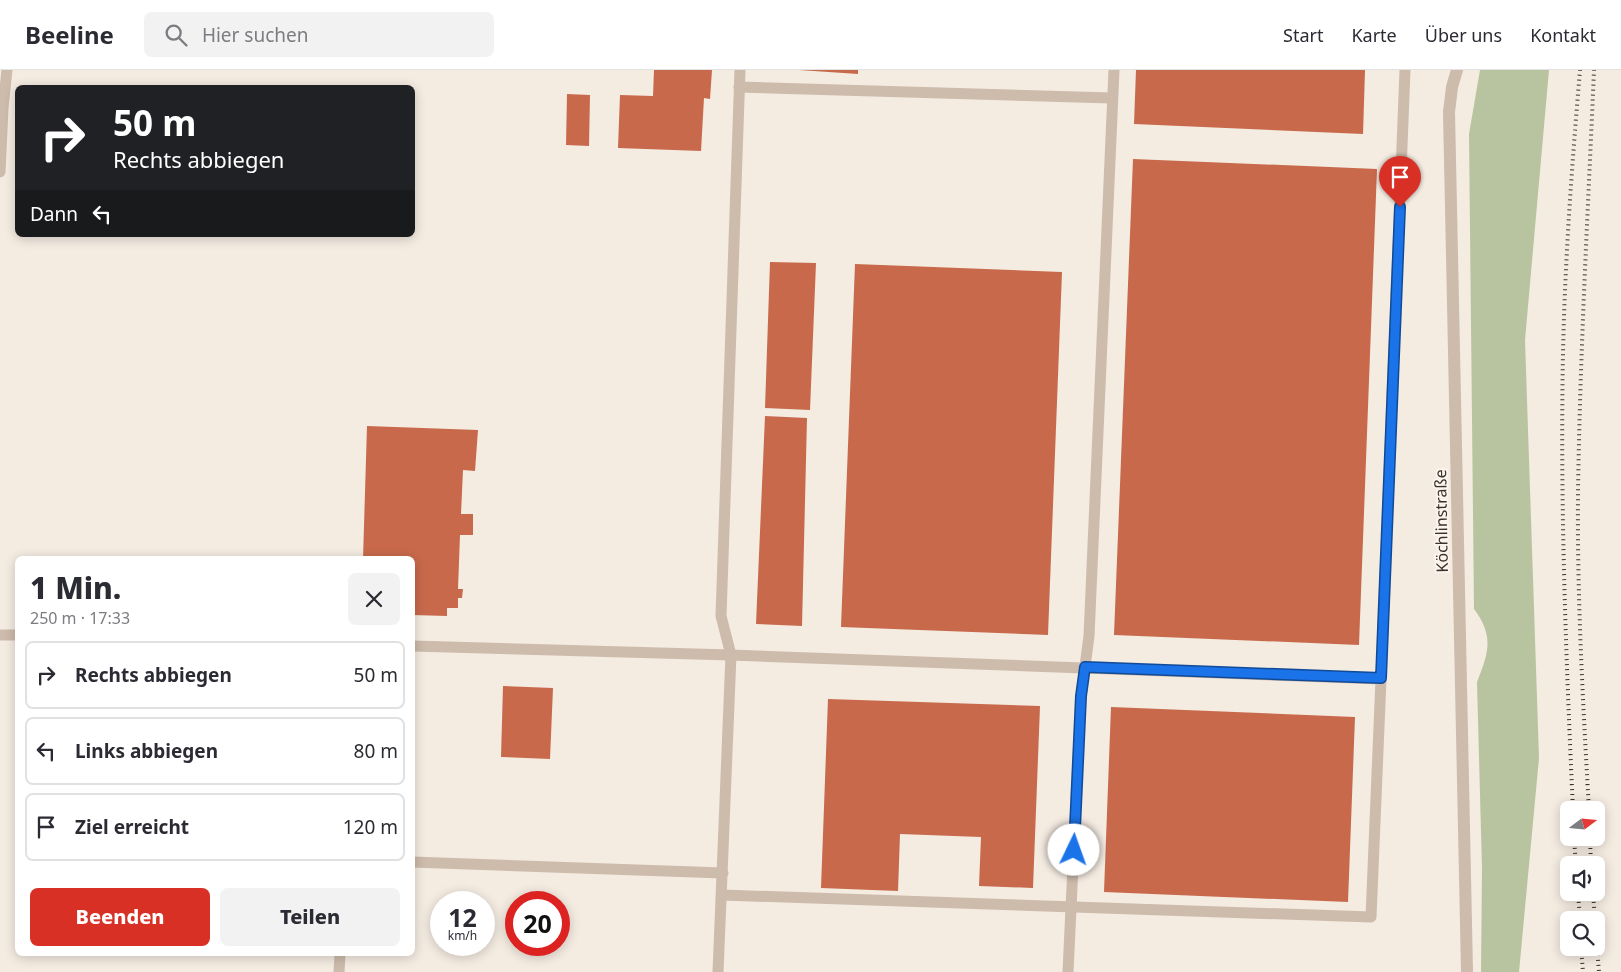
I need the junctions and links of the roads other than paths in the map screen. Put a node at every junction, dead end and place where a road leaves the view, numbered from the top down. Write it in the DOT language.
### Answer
graph roads {
  1 [pos="7,70"];
  2 [pos="740,70"];
  3 [pos="1114,70"];
  4 [pos="1405,70"];
  5 [pos="1457,70"];
  6 [pos="739,87"];
  7 [pos="1112,98"];
  8 [pos="0,172"];
  9 [pos="0,635"];
  10 [pos="15,635"];
  11 [pos="415,646"];
  12 [pos="730,655"];
  13 [pos="1085,667"];
  14 [pos="1381,678"];
  15 [pos="415,862"];
  16 [pos="723,873"];
  17 [pos="722,895"];
  18 [pos="1071,907"];
  19 [pos="340,956"];
  20 [pos="339,972"];
  21 [pos="718,972"];
  22 [pos="1068,972"];
  23 [pos="1467,972"];
  1 -- 8 [label="lane"];
  2 -- 6 [label="lane"];
  3 -- 7 [label="lane"];
  4 -- 14 [label="lane"];
  5 -- 23 [label="street, Köchlinstraße"];
  6 -- 7 [label="lane"];
  6 -- 12 [label="lane"];
  7 -- 13 [label="lane"];
  9 -- 10 [label="lane"];
  11 -- 12 [label="lane"];
  12 -- 13 [label="lane"];
  12 -- 16 [label="lane"];
  13 -- 14 [label="lane"];
  13 -- 18 [label="lane"];
  14 -- 18 [label="lane"];
  15 -- 16 [label="lane"];
  16 -- 17 [label="lane"];
  17 -- 18 [label="lane"];
  17 -- 21 [label="lane"];
  18 -- 22 [label="lane"];
  19 -- 20 [label="lane"];
}
